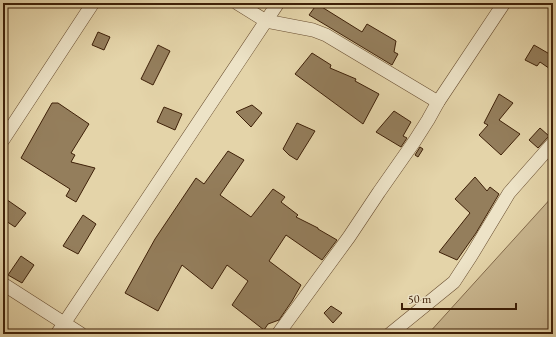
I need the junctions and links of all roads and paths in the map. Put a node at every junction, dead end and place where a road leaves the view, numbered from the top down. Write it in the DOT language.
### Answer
graph roads {
  1 [pos="94,3"];
  2 [pos="237,3"];
  3 [pos="278,3"];
  4 [pos="504,3"];
  5 [pos="266,21"];
  6 [pos="438,102"];
  7 [pos="3,140"];
  8 [pos="553,143"];
  9 [pos="3,284"];
  10 [pos="60,329"];
  11 [pos="81,334"];
  12 [pos="278,334"];
  13 [pos="390,334"];
  1 -- 7 [label="street"];
  2 -- 5 [label="street"];
  3 -- 5 [label="street"];
  4 -- 6 [label="street"];
  5 -- 6 [label="street"];
  5 -- 10 [label="street"];
  6 -- 12 [label="street"];
  8 -- 13 [label="street"];
  9 -- 10 [label="street"];
  10 -- 11 [label="street"];
}
